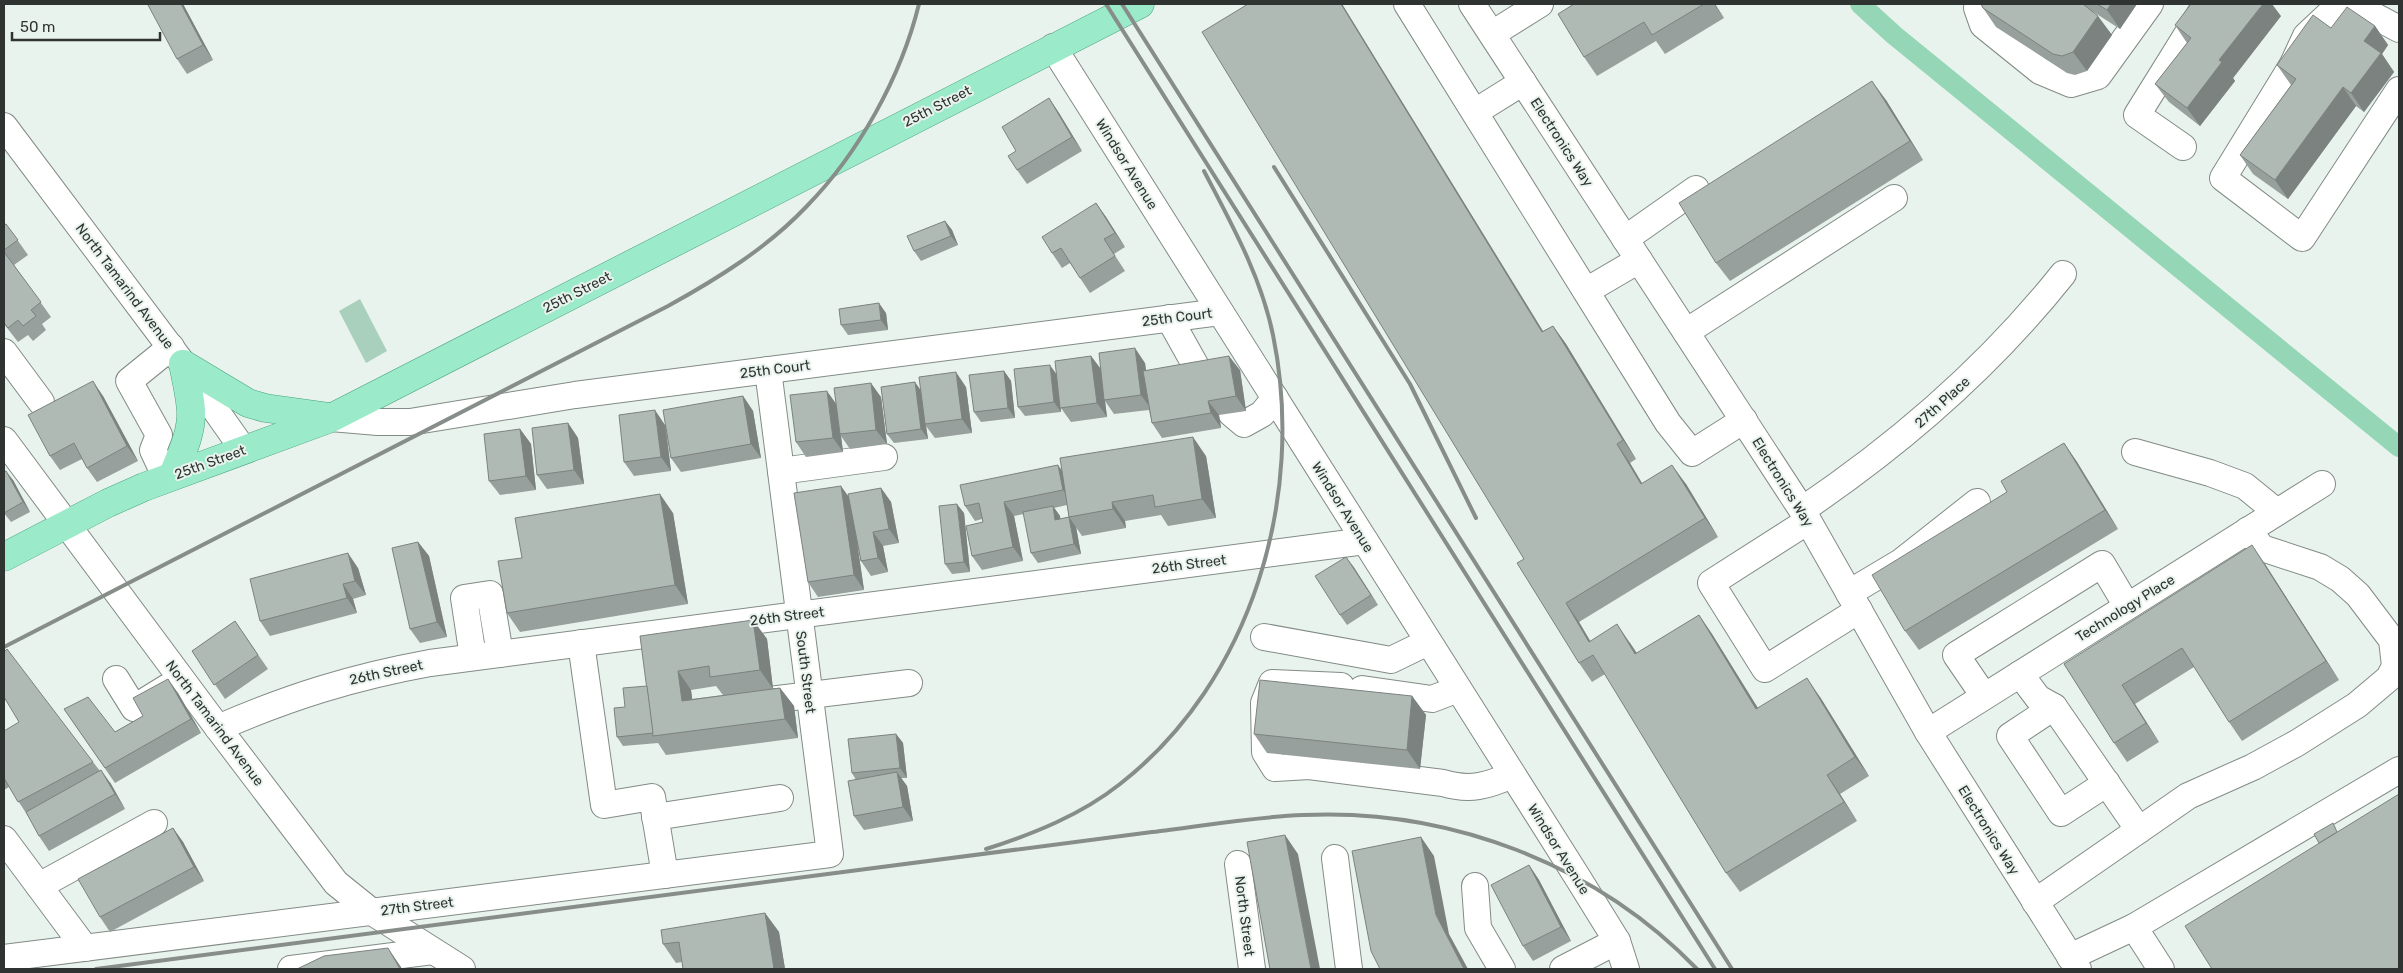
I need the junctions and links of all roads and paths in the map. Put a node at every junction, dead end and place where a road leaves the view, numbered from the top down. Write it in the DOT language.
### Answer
graph roads {
  1 [pos="1140,4"];
  2 [pos="1408,4"];
  3 [pos="1472,4"];
  4 [pos="1540,4"];
  5 [pos="1978,4"];
  6 [pos="2150,4"];
  7 [pos="2206,4"];
  8 [pos="2340,4"];
  9 [pos="2352,4"];
  10 [pos="2399,29"];
  11 [pos="1492,34"];
  12 [pos="1053,48"];
  13 [pos="1523,82"];
  14 [pos="2399,90"];
  15 [pos="1475,112"];
  16 [pos="4,126"];
  17 [pos="2184,147"];
  18 [pos="1696,189"];
  19 [pos="1894,198"];
  20 [pos="1632,250"];
  21 [pos="2063,274"];
  22 [pos="1586,291"];
  23 [pos="1220,312"];
  24 [pos="1168,318"];
  25 [pos="1686,332"];
  26 [pos="4,352"];
  27 [pos="177,356"];
  28 [pos="768,370"];
  29 [pos="1202,377"];
  30 [pos="1275,398"];
  31 [pos="42,402"];
  32 [pos="1231,413"];
  33 [pos="331,418"];
  34 [pos="1744,420"];
  35 [pos="4,440"];
  36 [pos="243,449"];
  37 [pos="2135,452"];
  38 [pos="884,457"];
  39 [pos="781,471"];
  40 [pos="169,477"];
  41 [pos="2322,484"];
  42 [pos="1977,502"];
  43 [pos="2277,512"];
  44 [pos="1805,515"];
  45 [pos="66,524"];
  46 [pos="2248,530"];
  47 [pos="1365,542"];
  48 [pos="4,556"];
  49 [pos="1854,601"];
  50 [pos="2127,606"];
  51 [pos="799,615"];
  52 [pos="1264,637"];
  53 [pos="1428,642"];
  54 [pos="581,643"];
  55 [pos="500,654"];
  56 [pos="473,657"];
  57 [pos="2020,674"];
  58 [pos="116,679"];
  59 [pos="181,679"];
  60 [pos="908,683"];
  61 [pos="1458,689"];
  62 [pos="809,695"];
  63 [pos="1984,696"];
  64 [pos="732,705"];
  65 [pos="2054,707"];
  66 [pos="218,728"];
  67 [pos="1928,732"];
  68 [pos="2399,770"];
  69 [pos="1512,775"];
  70 [pos="2107,783"];
  71 [pos="780,798"];
  72 [pos="655,817"];
  73 [pos="154,824"];
  74 [pos="2139,830"];
  75 [pos="4,839"];
  76 [pos="830,854"];
  77 [pos="1336,858"];
  78 [pos="1238,864"];
  79 [pos="665,875"];
  80 [pos="39,886"];
  81 [pos="1475,886"];
  82 [pos="2035,902"];
  83 [pos="372,912"];
  84 [pos="2134,927"];
  85 [pos="1617,941"];
  86 [pos="85,948"];
  87 [pos="433,951"];
  88 [pos="4,958"];
  89 [pos="2074,963"];
  90 [pos="291,969"];
  91 [pos="462,969"];
  92 [pos="1252,969"];
  93 [pos="1350,969"];
  94 [pos="1502,969"];
  95 [pos="1563,969"];
  96 [pos="1626,969"];
  97 [pos="2161,969"];
  1 -- 12 [label="main road, 25th Street"];
  2 -- 15 [label="street"];
  3 -- 11 [label="street, Electronics Way"];
  4 -- 11 [label="street"];
  5 -- 6 [label="street"];
  7 -- 17 [label="street"];
  8 -- 14 [label="street"];
  9 -- 10 [label="street"];
  11 -- 13 [label="street, Electronics Way"];
  12 -- 23 [label="street, Windsor Avenue"];
  12 -- 33 [label="main road, 25th Street"];
  13 -- 15 [label="street"];
  13 -- 20 [label="street, Electronics Way"];
  15 -- 22 [label="street"];
  16 -- 27 [label="street, North Tamarind Avenue"];
  18 -- 20 [label="street"];
  19 -- 25 [label="street"];
  20 -- 22 [label="street"];
  20 -- 25 [label="street, Electronics Way"];
  21 -- 44 [label="street, 27th Place"];
  22 -- 34 [label="street"];
  23 -- 24 [label="street, 25th Court"];
  23 -- 30 [label="street, Windsor Avenue"];
  24 -- 28 [label="street, 25th Court"];
  24 -- 29 [label="street"];
  25 -- 34 [label="street, Electronics Way"];
  26 -- 31 [label="street"];
  27 -- 33 [label="main road"];
  27 -- 36 [label="street, North Tamarind Avenue"];
  27 -- 40 [label="main road"];
  27 -- 40 [label="street"];
  28 -- 33 [label="street, 25th Court"];
  28 -- 39 [label="street, South Street"];
  30 -- 32 [label="street"];
  30 -- 47 [label="street, Windsor Avenue"];
  33 -- 36 [label="main road, 25th Street"];
  34 -- 44 [label="street, Electronics Way"];
  35 -- 45 [label="street, North Tamarind Avenue"];
  36 -- 40 [label="main road, 25th Street"];
  37 -- 43 [label="street"];
  38 -- 39 [label="street"];
  39 -- 51 [label="street, South Street"];
  40 -- 45 [label="main road, 25th Street"];
  41 -- 43 [label="street, Technology Place"];
  42 -- 49 [label="street"];
  43 -- 46 [label="street, Technology Place"];
  44 -- 49 [label="street, Electronics Way"];
  44 -- 49 [label="street, 27th Place"];
  45 -- 48 [label="main road, 25th Street"];
  45 -- 59 [label="street, North Tamarind Avenue"];
  46 -- 50 [label="street, Technology Place"];
  46 -- 74 [label="street"];
  47 -- 51 [label="street, 26th Street"];
  47 -- 53 [label="street, Windsor Avenue"];
  49 -- 67 [label="street, Electronics Way"];
  50 -- 57 [label="street, Technology Place"];
  50 -- 63 [label="street"];
  51 -- 54 [label="street, 26th Street"];
  51 -- 62 [label="street, South Street"];
  52 -- 53 [label="street"];
  53 -- 61 [label="street, Windsor Avenue"];
  54 -- 55 [label="street, 26th Street"];
  54 -- 72 [label="street"];
  55 -- 56 [label="street, 26th Street"];
  55 -- 56 [label="street"];
  56 -- 66 [label="street, 26th Street"];
  57 -- 63 [label="street, Technology Place"];
  57 -- 65 [label="street"];
  58 -- 59 [label="street"];
  59 -- 66 [label="street, North Tamarind Avenue"];
  60 -- 62 [label="street"];
  61 -- 69 [label="street, Windsor Avenue"];
  61 -- 69 [label="street"];
  62 -- 64 [label="street"];
  62 -- 76 [label="street, South Street"];
  63 -- 67 [label="street, Technology Place"];
  65 -- 70 [label="street"];
  65 -- 70 [label="street"];
  66 -- 83 [label="street, North Tamarind Avenue"];
  67 -- 82 [label="street, Electronics Way"];
  68 -- 84 [label="street"];
  69 -- 85 [label="street, Windsor Avenue"];
  70 -- 74 [label="street"];
  71 -- 72 [label="street"];
  72 -- 79 [label="street"];
  73 -- 80 [label="street"];
  74 -- 82 [label="street"];
  75 -- 80 [label="street"];
  76 -- 79 [label="street, 27th Street"];
  77 -- 93 [label="street"];
  78 -- 92 [label="street, North Street"];
  79 -- 83 [label="street, 27th Street"];
  80 -- 86 [label="street"];
  81 -- 94 [label="street"];
  82 -- 89 [label="street, Electronics Way"];
  83 -- 86 [label="street, 27th Street"];
  83 -- 87 [label="street, North Tamarind Avenue"];
  84 -- 89 [label="street"];
  84 -- 97 [label="street"];
  85 -- 95 [label="street"];
  85 -- 96 [label="street, Windsor Avenue"];
  86 -- 88 [label="street, 27th Street"];
  87 -- 90 [label="street"];
  87 -- 91 [label="street, North Tamarind Avenue"];
}
